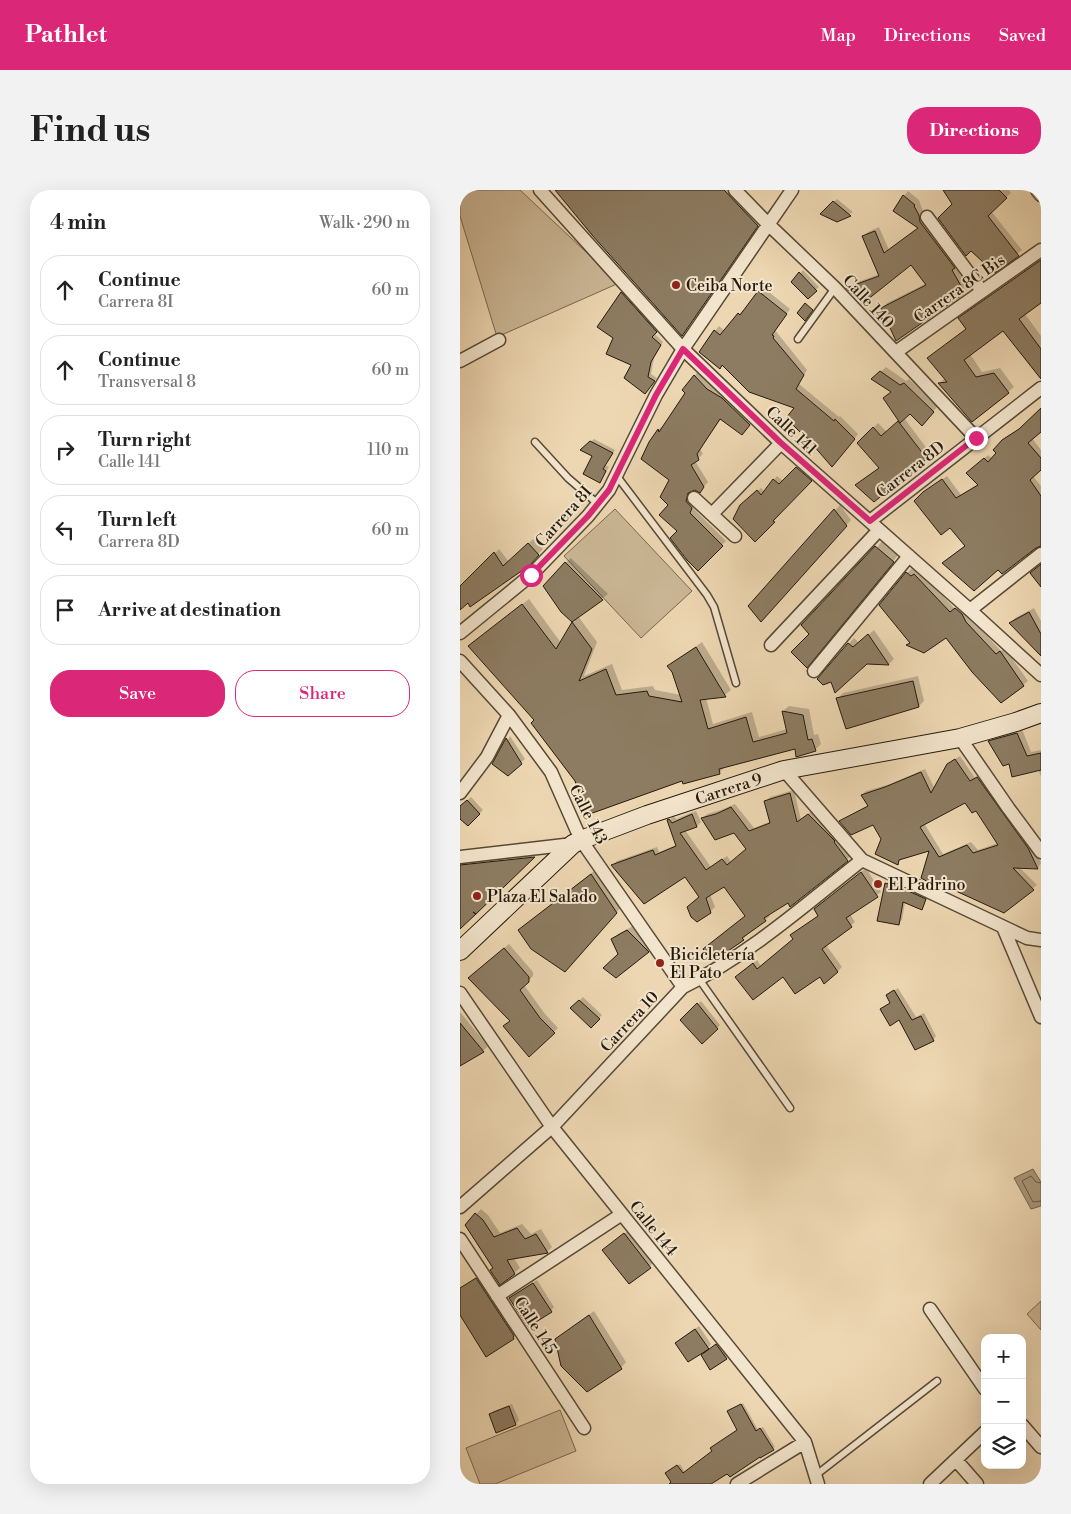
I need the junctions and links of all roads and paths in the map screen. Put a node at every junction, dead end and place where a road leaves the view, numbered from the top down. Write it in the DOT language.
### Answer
graph roads {
  1 [pos="540,190"];
  2 [pos="735,190"];
  3 [pos="792,190"];
  4 [pos="1037,190"];
  5 [pos="1041,195"];
  6 [pos="927,218"];
  7 [pos="768,224"];
  8 [pos="1041,250"];
  9 [pos="835,288"];
  10 [pos="982,291"];
  11 [pos="499,340"];
  12 [pos="798,340"];
  13 [pos="683,349"];
  14 [pos="896,352"];
  15 [pos="460,361"];
  16 [pos="1041,388"];
  17 [pos="976,438"];
  18 [pos="535,442"];
  19 [pos="781,443"];
  20 [pos="616,475"];
  21 [pos="694,498"];
  22 [pos="598,504"];
  23 [pos="712,514"];
  24 [pos="870,521"];
  25 [pos="880,530"];
  26 [pos="735,536"];
  27 [pos="1041,554"];
  28 [pos="909,556"];
  29 [pos="970,610"];
  30 [pos="460,633"];
  31 [pos="771,645"];
  32 [pos="460,661"];
  33 [pos="814,671"];
  34 [pos="1041,675"];
  35 [pos="736,683"];
  36 [pos="1041,713"];
  37 [pos="509,715"];
  38 [pos="960,738"];
  39 [pos="784,770"];
  40 [pos="460,793"];
  41 [pos="577,842"];
  42 [pos="1041,852"];
  43 [pos="460,857"];
  44 [pos="862,860"];
  45 [pos="1003,927"];
  46 [pos="1041,940"];
  47 [pos="460,951"];
  48 [pos="699,979"];
  49 [pos="683,987"];
  50 [pos="460,993"];
  51 [pos="1041,1017"];
  52 [pos="790,1108"];
  53 [pos="552,1127"];
  54 [pos="460,1208"];
  55 [pos="622,1214"];
  56 [pos="460,1239"];
  57 [pos="497,1296"];
  58 [pos="930,1309"];
  59 [pos="937,1381"];
  60 [pos="981,1383"];
  61 [pos="584,1428"];
  62 [pos="1026,1430"];
  63 [pos="981,1436"];
  64 [pos="805,1442"];
  65 [pos="1041,1447"];
  66 [pos="956,1460"];
  67 [pos="816,1480"];
  68 [pos="736,1484"];
  69 [pos="930,1484"];
  70 [pos="977,1484"];
  1 -- 13 [label="street, Calle 141"];
  2 -- 7 [label="street, Calle 140"];
  3 -- 7 [label="street, Carrera 8I"];
  4 -- 5 [label="street"];
  6 -- 10 [label="street"];
  7 -- 9 [label="street, Calle 140"];
  7 -- 13 [label="street, Carrera 8I"];
  8 -- 10 [label="street, Carrera 8C Bis"];
  9 -- 12 [label="lane"];
  9 -- 14 [label="street, Calle 140"];
  10 -- 14 [label="street, Carrera 8C Bis"];
  11 -- 15 [label="street"];
  13 -- 19 [label="street, Calle 141"];
  13 -- 20 [label="street, Carrera 8I"];
  14 -- 17 [label="street, Calle 140"];
  16 -- 17 [label="street, Carrera 8D"];
  17 -- 24 [label="street, Carrera 8D"];
  18 -- 22 [label="lane"];
  19 -- 23 [label="street"];
  19 -- 24 [label="street, Calle 141"];
  20 -- 22 [label="street, Carrera 8I"];
  20 -- 35 [label="lane"];
  21 -- 23 [label="street"];
  22 -- 30 [label="street, Carrera 8I"];
  23 -- 26 [label="street"];
  24 -- 25 [label="street, Calle 141"];
  25 -- 28 [label="street, Calle 141"];
  25 -- 31 [label="street"];
  27 -- 29 [label="street"];
  28 -- 29 [label="street, Calle 141"];
  28 -- 33 [label="street"];
  29 -- 34 [label="street, Calle 141"];
  32 -- 37 [label="street, Calle 143"];
  36 -- 38 [label="street, Carrera 9"];
  37 -- 40 [label="street"];
  37 -- 41 [label="street, Calle 143"];
  38 -- 39 [label="street, Carrera 9"];
  38 -- 42 [label="street"];
  39 -- 41 [label="street, Carrera 9"];
  39 -- 44 [label="street"];
  41 -- 43 [label="street"];
  41 -- 47 [label="street, Carrera 9"];
  41 -- 49 [label="street, Calle 143"];
  44 -- 45 [label="street"];
  44 -- 48 [label="street, Carrera 10"];
  45 -- 46 [label="street"];
  45 -- 51 [label="street"];
  48 -- 49 [label="street, Carrera 10"];
  48 -- 52 [label="lane"];
  49 -- 53 [label="street, Carrera 10"];
  50 -- 53 [label="street, Calle 144"];
  53 -- 54 [label="street, Carrera 10"];
  53 -- 55 [label="street, Calle 144"];
  55 -- 57 [label="street"];
  55 -- 64 [label="street, Calle 144"];
  56 -- 57 [label="street, Calle 145"];
  57 -- 61 [label="street, Calle 145"];
  58 -- 60 [label="street"];
  59 -- 67 [label="lane"];
  62 -- 65 [label="street"];
  63 -- 66 [label="street"];
  64 -- 67 [label="street, Calle 144"];
  64 -- 68 [label="street"];
  66 -- 69 [label="street"];
  66 -- 70 [label="street"];
}
